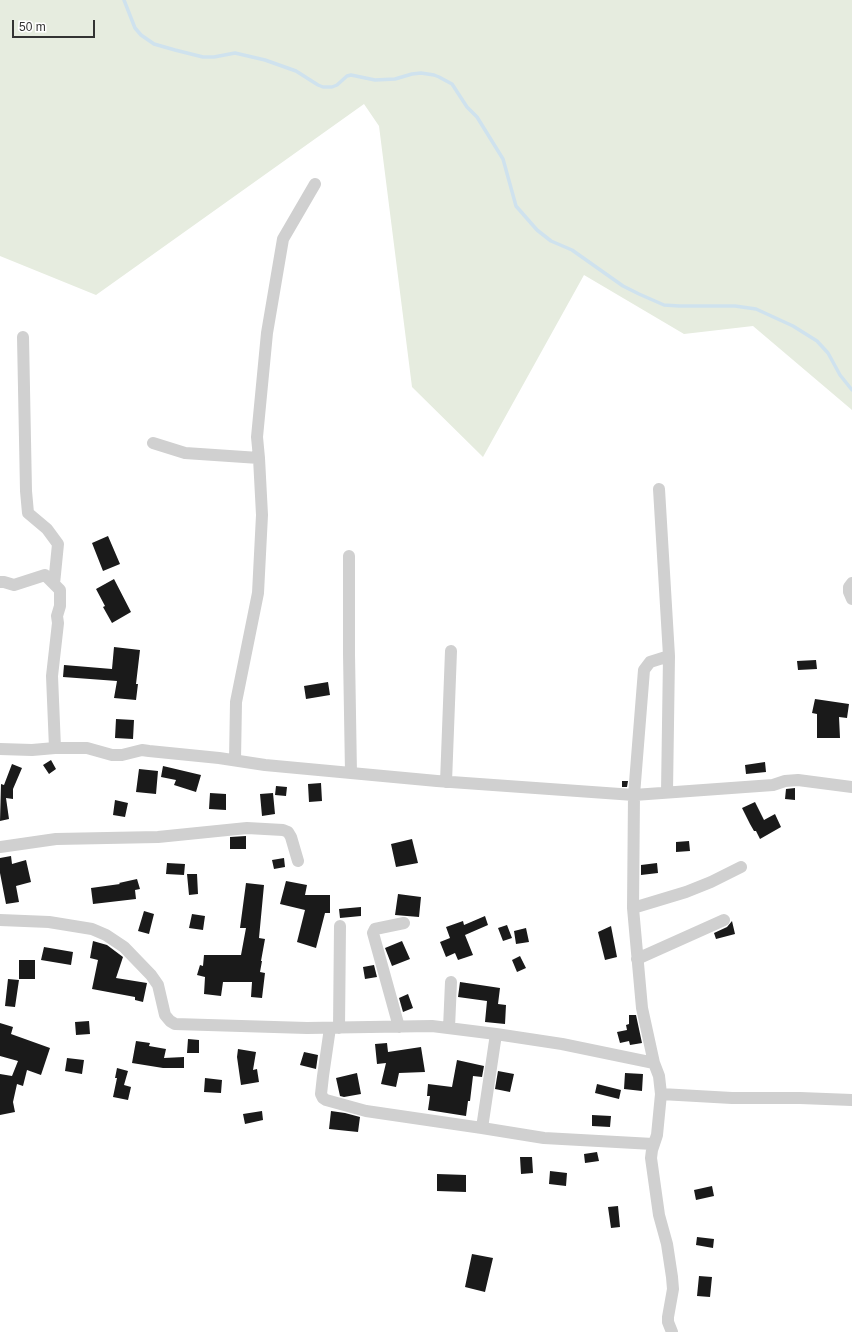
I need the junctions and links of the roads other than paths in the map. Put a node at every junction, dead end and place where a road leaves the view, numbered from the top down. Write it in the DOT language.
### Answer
graph roads {
  1 [pos="315,184"];
  2 [pos="23,337"];
  3 [pos="153,443"];
  4 [pos="260,458"];
  5 [pos="659,489"];
  6 [pos="349,556"];
  7 [pos="0,582"];
  8 [pos="852,583"];
  9 [pos="54,584"];
  10 [pos="852,599"];
  11 [pos="451,651"];
  12 [pos="669,656"];
  13 [pos="55,748"];
  14 [pos="0,749"];
  15 [pos="235,760"];
  16 [pos="350,773"];
  17 [pos="446,782"];
  18 [pos="852,787"];
  19 [pos="667,792"];
  20 [pos="634,795"];
  21 [pos="0,847"];
  22 [pos="298,861"];
  23 [pos="741,867"];
  24 [pos="633,908"];
  25 [pos="0,920"];
  26 [pos="724,920"];
  27 [pos="404,923"];
  28 [pos="340,926"];
  29 [pos="637,959"];
  30 [pos="451,982"];
  31 [pos="400,1027"];
  32 [pos="335,1028"];
  33 [pos="449,1028"];
  34 [pos="496,1034"];
  35 [pos="654,1063"];
  36 [pos="661,1094"];
  37 [pos="852,1100"];
  38 [pos="482,1128"];
  39 [pos="653,1144"];
  40 [pos="672,1332"];
  1 -- 4 [label="street"];
  2 -- 9 [label="street"];
  3 -- 4 [label="street"];
  4 -- 15 [label="street"];
  5 -- 12 [label="street"];
  6 -- 16 [label="street"];
  7 -- 9 [label="street"];
  8 -- 10 [label="street"];
  9 -- 13 [label="street"];
  11 -- 17 [label="street"];
  12 -- 19 [label="street"];
  12 -- 20 [label="street"];
  13 -- 14 [label="street"];
  13 -- 15 [label="street"];
  15 -- 16 [label="street"];
  16 -- 17 [label="street"];
  17 -- 20 [label="street"];
  18 -- 19 [label="street"];
  19 -- 20 [label="street"];
  20 -- 24 [label="street"];
  21 -- 22 [label="street"];
  23 -- 24 [label="street"];
  24 -- 29 [label="street"];
  25 -- 32 [label="street"];
  26 -- 29 [label="street"];
  27 -- 31 [label="street"];
  28 -- 32 [label="street"];
  29 -- 35 [label="street"];
  30 -- 33 [label="street"];
  31 -- 32 [label="street"];
  31 -- 33 [label="street"];
  32 -- 38 [label="street"];
  33 -- 34 [label="street"];
  34 -- 35 [label="street"];
  34 -- 38 [label="street"];
  35 -- 36 [label="street"];
  36 -- 37 [label="street"];
  36 -- 39 [label="street"];
  38 -- 39 [label="street"];
  39 -- 40 [label="street"];
}
